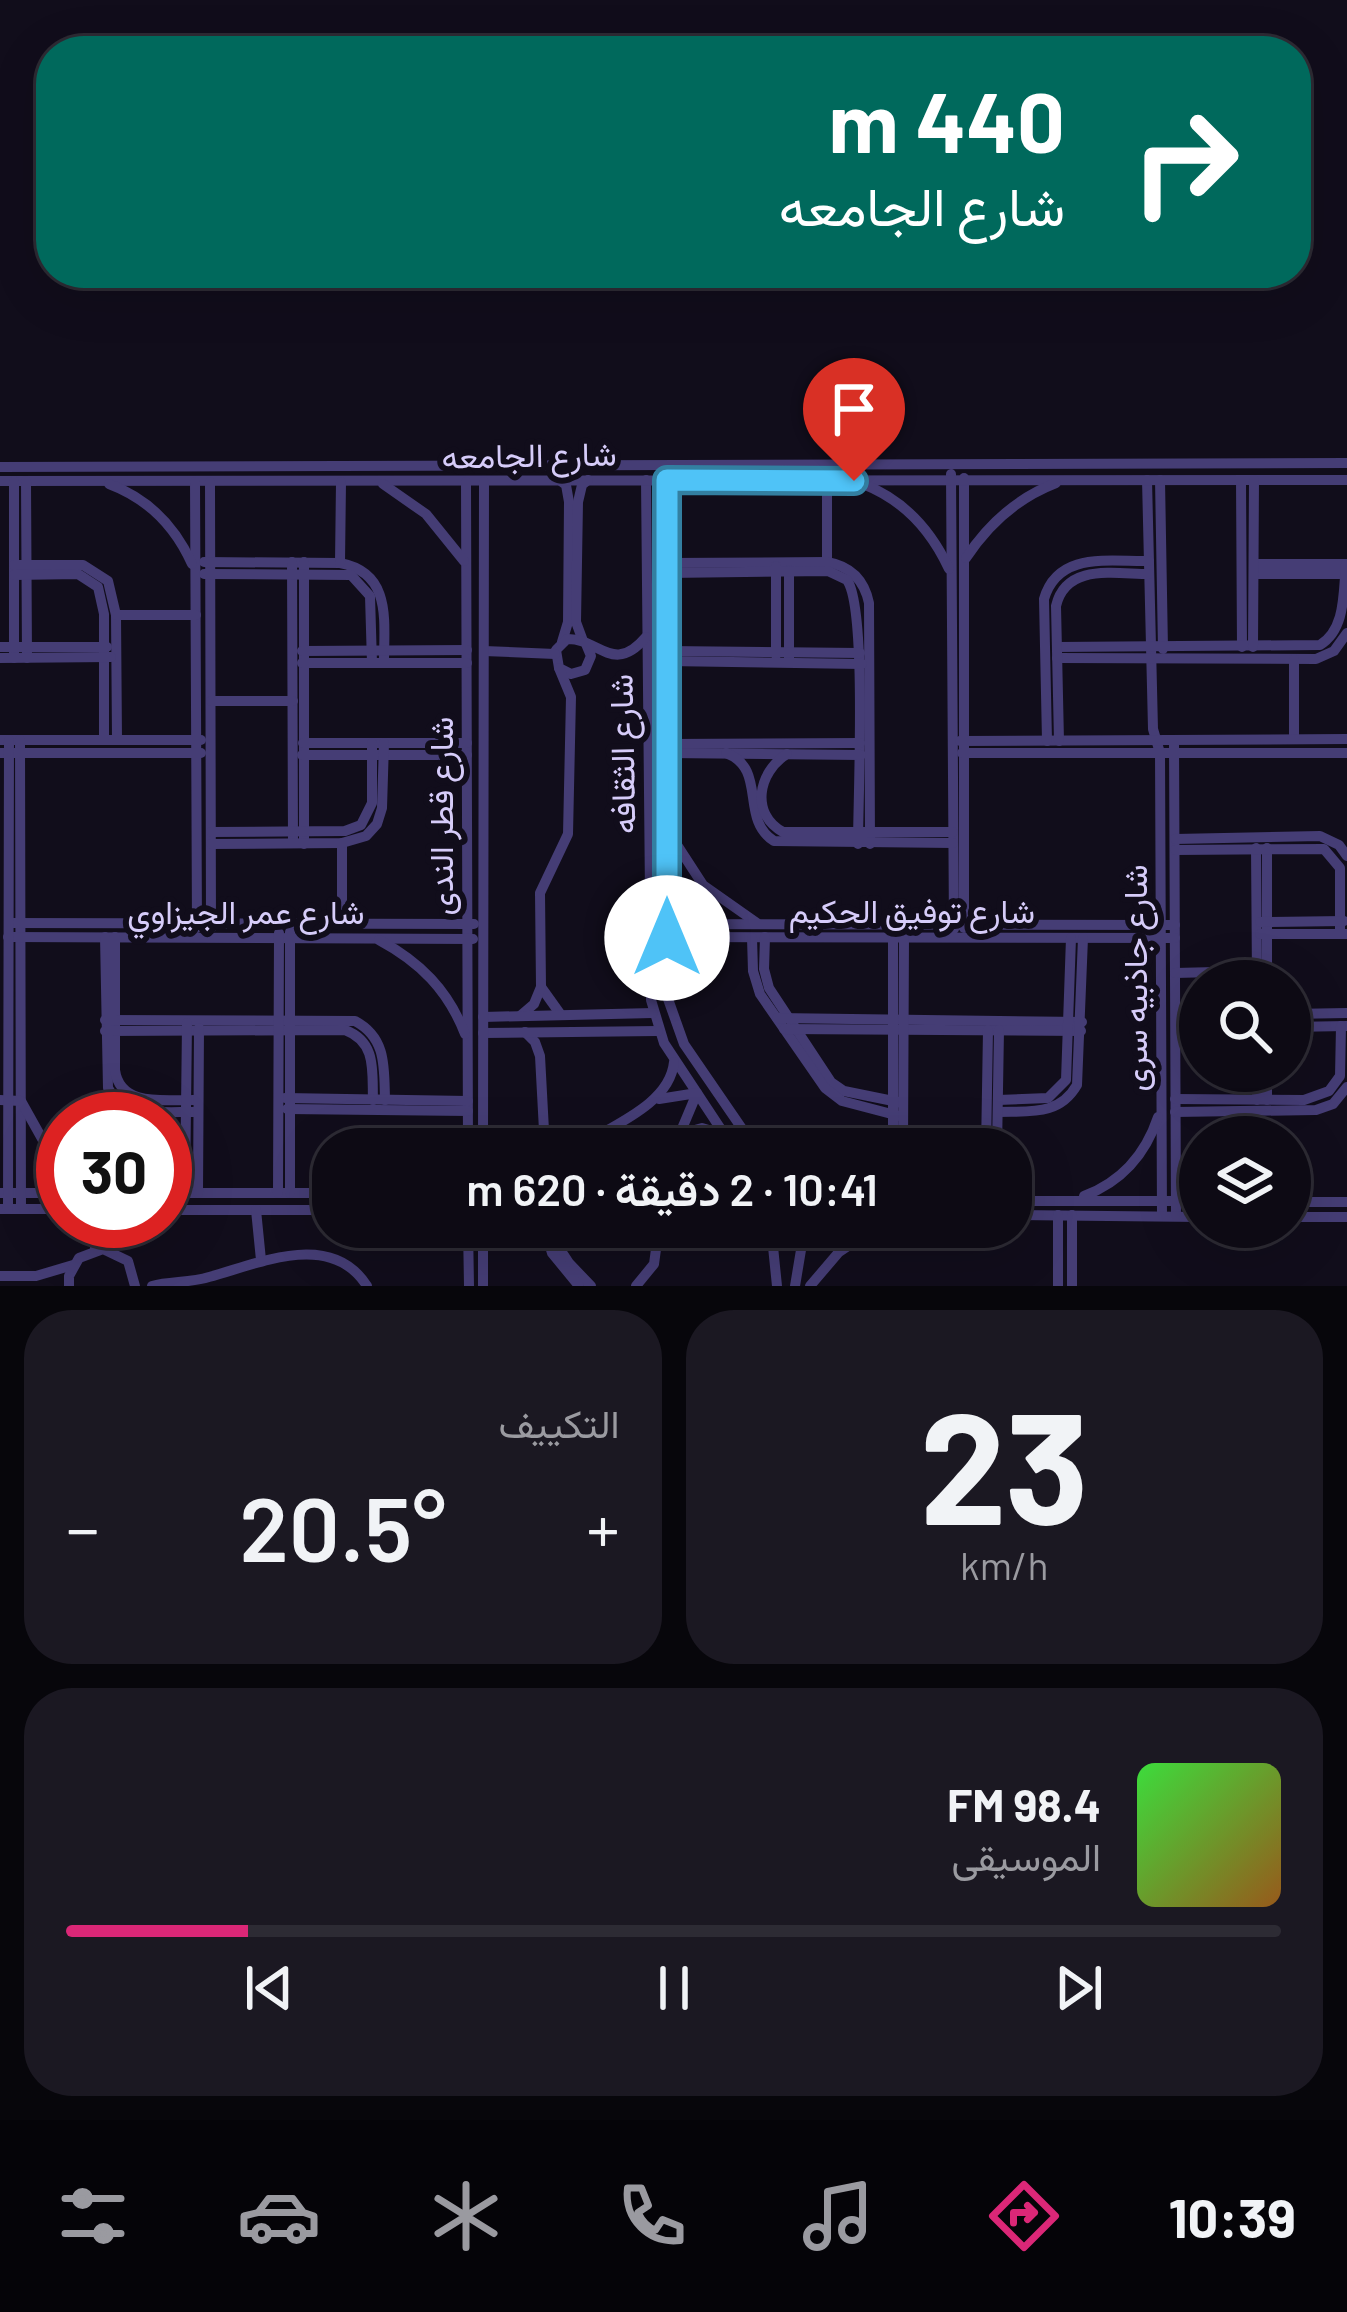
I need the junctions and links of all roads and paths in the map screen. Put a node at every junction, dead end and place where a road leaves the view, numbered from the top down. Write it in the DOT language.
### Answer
graph roads {
  1 [pos="1341,464"];
  2 [pos="957,465"];
  3 [pos="0,467"];
  4 [pos="557,472"];
  5 [pos="588,480"];
  6 [pos="646,480"];
  7 [pos="667,480"];
  8 [pos="1062,480"];
  9 [pos="1154,480"];
  10 [pos="1247,480"];
  11 [pos="1341,480"];
  12 [pos="13,481"];
  13 [pos="89,481"];
  14 [pos="826,481"];
  15 [pos="854,481"];
  16 [pos="957,481"];
  17 [pos="195,482"];
  18 [pos="210,482"];
  19 [pos="341,482"];
  20 [pos="374,482"];
  21 [pos="466,482"];
  22 [pos="484,482"];
  23 [pos="964,561"];
  24 [pos="340,562"];
  25 [pos="826,562"];
  26 [pos="467,565"];
  27 [pos="783,567"];
  28 [pos="196,568"];
  29 [pos="211,568"];
  30 [pos="298,568"];
  31 [pos="667,568"];
  32 [pos="1149,568"];
  33 [pos="1254,569"];
  34 [pos="1346,569"];
  35 [pos="21,570"];
  36 [pos="952,574"];
  37 [pos="116,615"];
  38 [pos="196,616"];
  39 [pos="647,634"];
  40 [pos="1347,634"];
  41 [pos="562,642"];
  42 [pos="585,642"];
  43 [pos="1248,646"];
  44 [pos="0,647"];
  45 [pos="484,651"];
  46 [pos="20,652"];
  47 [pos="110,652"];
  48 [pos="1157,652"];
  49 [pos="1227,652"];
  50 [pos="1057,653"];
  51 [pos="555,654"];
  52 [pos="667,656"];
  53 [pos="298,657"];
  54 [pos="378,657"];
  55 [pos="467,657"];
  56 [pos="0,658"];
  57 [pos="782,658"];
  58 [pos="1294,658"];
  59 [pos="864,659"];
  60 [pos="559,668"];
  61 [pos="585,669"];
  62 [pos="647,680"];
  63 [pos="571,697"];
  64 [pos="211,701"];
  65 [pos="293,701"];
  66 [pos="1294,739"];
  67 [pos="1347,739"];
  68 [pos="110,740"];
  69 [pos="1053,741"];
  70 [pos="9,746"];
  71 [pos="196,746"];
  72 [pos="211,746"];
  73 [pos="958,747"];
  74 [pos="1158,747"];
  75 [pos="1174,747"];
  76 [pos="667,748"];
  77 [pos="299,749"];
  78 [pos="378,749"];
  79 [pos="467,749"];
  80 [pos="864,749"];
  81 [pos="726,753"];
  82 [pos="787,754"];
  83 [pos="1346,754"];
  84 [pos="666,827"];
  85 [pos="299,837"];
  86 [pos="211,838"];
  87 [pos="864,838"];
  88 [pos="953,838"];
  89 [pos="4,841"];
  90 [pos="1300,842"];
  91 [pos="342,844"];
  92 [pos="1174,845"];
  93 [pos="1262,848"];
  94 [pos="1347,856"];
  95 [pos="211,924"];
  96 [pos="342,924"];
  97 [pos="468,924"];
  98 [pos="484,924"];
  99 [pos="1262,928"];
  100 [pos="1343,928"];
  101 [pos="14,930"];
  102 [pos="196,931"];
  103 [pos="284,931"];
  104 [pos="650,931"];
  105 [pos="667,931"];
  106 [pos="959,931"];
  107 [pos="1168,931"];
  108 [pos="759,933"];
  109 [pos="110,937"];
  110 [pos="898,937"];
  111 [pos="211,938"];
  112 [pos="376,938"];
  113 [pos="1077,938"];
  114 [pos="468,939"];
  115 [pos="483,939"];
  116 [pos="1259,960"];
  117 [pos="1265,960"];
  118 [pos="4,973"];
  119 [pos="1175,973"];
  120 [pos="1179,973"];
  121 [pos="541,987"];
  122 [pos="653,1013"];
  123 [pos="1347,1013"];
  124 [pos="1311,1014"];
  125 [pos="561,1015"];
  126 [pos="520,1016"];
  127 [pos="483,1017"];
  128 [pos="1168,1018"];
  129 [pos="284,1024"];
  130 [pos="786,1024"];
  131 [pos="193,1025"];
  132 [pos="898,1025"];
  133 [pos="110,1026"];
  134 [pos="1075,1026"];
  135 [pos="1344,1026"];
  136 [pos="1311,1027"];
  137 [pos="994,1030"];
  138 [pos="658,1031"];
  139 [pos="526,1032"];
  140 [pos="562,1032"];
  141 [pos="483,1033"];
  142 [pos="468,1042"];
  143 [pos="674,1059"];
  144 [pos="544,1078"];
  145 [pos="1347,1087"];
  146 [pos="125,1092"];
  147 [pos="1261,1092"];
  148 [pos="1263,1092"];
  149 [pos="697,1094"];
  150 [pos="1161,1096"];
  151 [pos="379,1100"];
  152 [pos="1262,1100"];
  153 [pos="650,1102"];
  154 [pos="1323,1102"];
  155 [pos="284,1103"];
  156 [pos="10,1106"];
  157 [pos="192,1106"];
  158 [pos="468,1106"];
  159 [pos="1175,1106"];
  160 [pos="898,1110"];
  161 [pos="995,1112"];
  162 [pos="614,1124"];
  163 [pos="468,1128"];
  164 [pos="483,1128"];
  165 [pos="546,1128"];
  166 [pos="608,1128"];
  167 [pos="614,1128"];
  168 [pos="682,1128"];
  169 [pos="720,1128"];
  170 [pos="742,1128"];
  171 [pos="896,1128"];
  172 [pos="900,1128"];
  173 [pos="991,1128"];
  174 [pos="996,1128"];
  175 [pos="36,1134"];
  176 [pos="312,1192"];
  177 [pos="10,1193"];
  178 [pos="192,1193"];
  179 [pos="284,1193"];
  180 [pos="1067,1200"];
  181 [pos="1032,1201"];
  182 [pos="1169,1201"];
  183 [pos="1179,1201"];
  184 [pos="1311,1202"];
  185 [pos="1347,1202"];
  186 [pos="10,1209"];
  187 [pos="192,1210"];
  188 [pos="256,1210"];
  189 [pos="312,1210"];
  190 [pos="1032,1215"];
  191 [pos="1058,1215"];
  192 [pos="1072,1215"];
  193 [pos="1169,1216"];
  194 [pos="1179,1216"];
  195 [pos="1311,1217"];
  196 [pos="1347,1217"];
  197 [pos="468,1248"];
  198 [pos="483,1248"];
  199 [pos="550,1248"];
  200 [pos="559,1248"];
  201 [pos="656,1248"];
  202 [pos="774,1248"];
  203 [pos="803,1248"];
  204 [pos="845,1248"];
  205 [pos="95,1249"];
  206 [pos="111,1250"];
  207 [pos="261,1260"];
  208 [pos="73,1265"];
  209 [pos="134,1271"];
  210 [pos="0,1276"];
  211 [pos="156,1285"];
  212 [pos="69,1286"];
  213 [pos="135,1286"];
  214 [pos="367,1286"];
  215 [pos="469,1286"];
  216 [pos="483,1286"];
  217 [pos="579,1286"];
  218 [pos="591,1286"];
  219 [pos="636,1286"];
  220 [pos="777,1286"];
  221 [pos="795,1286"];
  222 [pos="810,1286"];
  223 [pos="1058,1286"];
  224 [pos="1072,1286"];
  1 -- 2 [label="street, شارع الجامعه"];
  1 -- 11 [label="street"];
  2 -- 4 [label="street, شارع الجامعه"];
  2 -- 16 [label="street"];
  3 -- 4 [label="street, شارع الجامعه"];
  4 -- 5 [label="street, شارع الجامعه"];
  4 -- 22 [label="street, شارع الجامعه"];
  4 -- 41 [label="street"];
  5 -- 6 [label="street, شارع الجامعه"];
  5 -- 42 [label="street"];
  6 -- 7 [label="street, شارع الجامعه"];
  6 -- 39 [label="street, شارع الثقافه"];
  7 -- 14 [label="street, شارع الجامعه"];
  7 -- 31 [label="street, شارع الثقافه"];
  8 -- 9 [label="street, شارع الجامعه"];
  8 -- 16 [label="street, شارع الجامعه"];
  8 -- 23 [label="street"];
  9 -- 10 [label="street, شارع الجامعه"];
  9 -- 32 [label="street"];
  9 -- 48 [label="street"];
  10 -- 11 [label="street, شارع الجامعه"];
  10 -- 33 [label="street"];
  10 -- 43 [label="street"];
  12 -- 13 [label="street, شارع الجامعه"];
  12 -- 35 [label="street"];
  13 -- 17 [label="street, شارع الجامعه"];
  13 -- 28 [label="street"];
  14 -- 15 [label="street, شارع الجامعه"];
  14 -- 25 [label="street"];
  15 -- 16 [label="street, شارع الجامعه"];
  15 -- 36 [label="street"];
  16 -- 23 [label="street"];
  16 -- 36 [label="street"];
  17 -- 18 [label="street, شارع الجامعه"];
  17 -- 28 [label="street"];
  18 -- 19 [label="street, شارع الجامعه"];
  18 -- 29 [label="street"];
  19 -- 20 [label="street, شارع الجامعه"];
  19 -- 24 [label="street"];
  20 -- 21 [label="street, شارع الجامعه"];
  20 -- 26 [label="street"];
  21 -- 22 [label="street, شارع الجامعه"];
  21 -- 26 [label="street, شارع قطر الندى"];
  22 -- 45 [label="street, شارع قطر الندى"];
  23 -- 73 [label="street"];
  24 -- 30 [label="street"];
  24 -- 54 [label="street"];
  25 -- 27 [label="street"];
  25 -- 59 [label="street"];
  26 -- 55 [label="street, شارع قطر الندى"];
  27 -- 31 [label="street"];
  27 -- 57 [label="street"];
  27 -- 59 [label="street"];
  28 -- 29 [label="street"];
  28 -- 38 [label="street"];
  29 -- 30 [label="street"];
  29 -- 64 [label="street"];
  30 -- 53 [label="street"];
  30 -- 54 [label="street"];
  31 -- 52 [label="street, شارع الثقافه"];
  32 -- 48 [label="street"];
  32 -- 50 [label="street"];
  32 -- 69 [label="street"];
  33 -- 34 [label="street"];
  33 -- 43 [label="street"];
  34 -- 43 [label="street"];
  35 -- 37 [label="street"];
  35 -- 46 [label="street"];
  35 -- 47 [label="street"];
  36 -- 73 [label="street"];
  37 -- 38 [label="street"];
  37 -- 47 [label="street"];
  38 -- 71 [label="street"];
  39 -- 42 [label="street"];
  39 -- 62 [label="street, شارع الثقافه"];
  40 -- 58 [label="street"];
  41 -- 42 [label="street"];
  41 -- 51 [label="street"];
  42 -- 61 [label="street"];
  43 -- 49 [label="street"];
  44 -- 46 [label="street"];
  45 -- 51 [label="street"];
  45 -- 98 [label="street, شارع قطر الندى"];
  46 -- 47 [label="street"];
  46 -- 56 [label="street"];
  47 -- 68 [label="street"];
  48 -- 49 [label="street"];
  48 -- 50 [label="street"];
  48 -- 74 [label="street, شارع جاذبيه سرى"];
  49 -- 58 [label="street"];
  50 -- 69 [label="street"];
  51 -- 60 [label="street"];
  52 -- 57 [label="street"];
  52 -- 76 [label="street, شارع الثقافه"];
  53 -- 54 [label="street"];
  53 -- 65 [label="street"];
  53 -- 77 [label="street"];
  54 -- 55 [label="street"];
  55 -- 79 [label="street, شارع قطر الندى"];
  57 -- 59 [label="street"];
  58 -- 66 [label="street"];
  59 -- 80 [label="street"];
  60 -- 61 [label="street"];
  60 -- 63 [label="street"];
  61 -- 62 [label="street"];
  61 -- 63 [label="street"];
  62 -- 104 [label="street, شارع الثقافه"];
  63 -- 121 [label="street"];
  64 -- 65 [label="street"];
  64 -- 72 [label="street"];
  65 -- 77 [label="street"];
  66 -- 67 [label="street"];
  66 -- 75 [label="street"];
  68 -- 70 [label="street"];
  68 -- 71 [label="street"];
  69 -- 73 [label="street"];
  69 -- 74 [label="street"];
  70 -- 71 [label="street"];
  70 -- 89 [label="street"];
  70 -- 101 [label="street"];
  71 -- 72 [label="street"];
  71 -- 102 [label="street"];
  72 -- 86 [label="street"];
  73 -- 74 [label="street"];
  73 -- 88 [label="street"];
  73 -- 106 [label="street"];
  74 -- 75 [label="street"];
  74 -- 107 [label="street, شارع جاذبيه سرى"];
  75 -- 83 [label="street"];
  75 -- 92 [label="street, شارع جاذبيه سرى"];
  76 -- 80 [label="street"];
  76 -- 81 [label="street"];
  76 -- 84 [label="street, شارع الثقافه"];
  77 -- 78 [label="street"];
  77 -- 85 [label="street"];
  78 -- 79 [label="street"];
  78 -- 85 [label="street"];
  78 -- 91 [label="street"];
  79 -- 97 [label="street, شارع قطر الندى"];
  80 -- 82 [label="street"];
  80 -- 87 [label="street"];
  81 -- 82 [label="street"];
  81 -- 87 [label="street"];
  82 -- 87 [label="street"];
  84 -- 105 [label="street, شارع الثقافه"];
  84 -- 108 [label="street"];
  85 -- 86 [label="street"];
  85 -- 91 [label="street"];
  86 -- 95 [label="street"];
  87 -- 88 [label="street"];
  88 -- 106 [label="street"];
  89 -- 101 [label="street"];
  90 -- 92 [label="street"];
  90 -- 93 [label="street"];
  90 -- 94 [label="street"];
  90 -- 100 [label="street"];
  91 -- 96 [label="street"];
  92 -- 93 [label="street"];
  92 -- 107 [label="street, شارع جاذبيه سرى"];
  93 -- 99 [label="street"];
  95 -- 102 [label="street, شارع عمر الجيزاوي"];
  95 -- 103 [label="street, شارع عمر الجيزاوي"];
  95 -- 111 [label="street"];
  96 -- 97 [label="street, شارع عمر الجيزاوي"];
  96 -- 103 [label="street, شارع عمر الجيزاوي"];
  97 -- 98 [label="street, شارع عمر الجيزاوي"];
  97 -- 114 [label="street, شارع قطر الندى"];
  98 -- 115 [label="street, شارع قطر الندى"];
  99 -- 100 [label="street"];
  99 -- 116 [label="street"];
  99 -- 117 [label="street"];
  101 -- 102 [label="street, شارع عمر الجيزاوي"];
  101 -- 109 [label="street, شارع عمر الجيزاوي"];
  101 -- 118 [label="street"];
  101 -- 156 [label="street"];
  102 -- 109 [label="street, شارع عمر الجيزاوي"];
  102 -- 111 [label="street, شارع عمر الجيزاوي"];
  103 -- 111 [label="street, شارع عمر الجيزاوي"];
  103 -- 112 [label="street, شارع عمر الجيزاوي"];
  103 -- 129 [label="street"];
  104 -- 105 [label="street, شارع توفيق الحكيم"];
  104 -- 122 [label="street, شارع الثقافه"];
  105 -- 108 [label="street, شارع توفيق الحكيم"];
  105 -- 170 [label="street, شارع الثقافه"];
  106 -- 107 [label="street, شارع توفيق الحكيم"];
  106 -- 108 [label="street, شارع توفيق الحكيم"];
  106 -- 110 [label="street, شارع توفيق الحكيم"];
  106 -- 113 [label="street, شارع توفيق الحكيم"];
  107 -- 113 [label="street, شارع توفيق الحكيم"];
  107 -- 119 [label="street, شارع جاذبيه سرى"];
  107 -- 128 [label="street, شارع جاذبيه سرى"];
  108 -- 110 [label="street, شارع توفيق الحكيم"];
  108 -- 130 [label="street"];
  109 -- 133 [label="street"];
  110 -- 132 [label="street"];
  112 -- 114 [label="street, شارع عمر الجيزاوي"];
  112 -- 142 [label="street"];
  113 -- 134 [label="street"];
  114 -- 115 [label="street, شارع عمر الجيزاوي"];
  114 -- 142 [label="street, شارع قطر الندى"];
  115 -- 127 [label="street, شارع قطر الندى"];
  118 -- 156 [label="street"];
  119 -- 120 [label="street"];
  119 -- 128 [label="street, شارع جاذبيه سرى"];
  121 -- 125 [label="street"];
  121 -- 126 [label="street"];
  122 -- 125 [label="street"];
  122 -- 138 [label="street, شارع الثقافه"];
  123 -- 124 [label="street"];
  125 -- 126 [label="street"];
  126 -- 127 [label="street"];
  127 -- 141 [label="street, شارع قطر الندى"];
  128 -- 150 [label="street, شارع جاذبيه سرى"];
  128 -- 159 [label="street, شارع جاذبيه سرى"];
  129 -- 131 [label="street"];
  129 -- 151 [label="street"];
  129 -- 155 [label="street"];
  130 -- 132 [label="street"];
  130 -- 160 [label="street"];
  131 -- 133 [label="street"];
  131 -- 157 [label="street"];
  132 -- 134 [label="street"];
  132 -- 137 [label="street"];
  132 -- 160 [label="street"];
  133 -- 146 [label="street"];
  134 -- 137 [label="street"];
  134 -- 161 [label="street"];
  135 -- 136 [label="street"];
  135 -- 154 [label="street"];
  137 -- 161 [label="street"];
  137 -- 161 [label="street"];
  138 -- 140 [label="street"];
  138 -- 143 [label="street, شارع الثقافه"];
  139 -- 140 [label="street"];
  139 -- 141 [label="street"];
  139 -- 144 [label="street"];
  140 -- 144 [label="street"];
  141 -- 164 [label="street, شارع قطر الندى"];
  142 -- 158 [label="street, شارع قطر الندى"];
  143 -- 149 [label="street, شارع الثقافه"];
  143 -- 153 [label="street"];
  144 -- 165 [label="street"];
  145 -- 154 [label="street"];
  147 -- 152 [label="street"];
  148 -- 152 [label="street"];
  149 -- 153 [label="street"];
  149 -- 168 [label="street"];
  149 -- 169 [label="street, شارع الثقافه"];
  150 -- 180 [label="street"];
  150 -- 182 [label="street, شارع جاذبيه سرى"];
  151 -- 155 [label="street"];
  151 -- 158 [label="street"];
  152 -- 154 [label="street"];
  152 -- 159 [label="street"];
  153 -- 162 [label="street"];
  154 -- 159 [label="street"];
  155 -- 158 [label="street"];
  155 -- 179 [label="street"];
  156 -- 175 [label="street"];
  156 -- 177 [label="street"];
  158 -- 163 [label="street, شارع قطر الندى"];
  159 -- 182 [label="street, شارع جاذبيه سرى"];
  160 -- 171 [label="street"];
  160 -- 172 [label="street"];
  161 -- 173 [label="street"];
  161 -- 174 [label="street"];
  162 -- 166 [label="street"];
  162 -- 167 [label="street"];
  176 -- 179 [label="street"];
  177 -- 186 [label="street"];
  178 -- 179 [label="street"];
  180 -- 181 [label="street"];
  180 -- 182 [label="street"];
  182 -- 183 [label="street"];
  182 -- 193 [label="street, شارع جاذبيه سرى"];
  184 -- 185 [label="street"];
  187 -- 188 [label="street"];
  188 -- 189 [label="street"];
  188 -- 207 [label="street"];
  190 -- 191 [label="street"];
  191 -- 192 [label="street"];
  191 -- 223 [label="street"];
  192 -- 193 [label="street"];
  192 -- 224 [label="street"];
  193 -- 194 [label="street"];
  195 -- 196 [label="street"];
  197 -- 215 [label="street"];
  198 -- 216 [label="street"];
  199 -- 217 [label="street"];
  200 -- 218 [label="street"];
  201 -- 219 [label="street"];
  202 -- 220 [label="street"];
  203 -- 221 [label="street"];
  204 -- 222 [label="street"];
  205 -- 206 [label="street"];
  205 -- 208 [label="street"];
  206 -- 209 [label="street"];
  207 -- 211 [label="street"];
  207 -- 214 [label="street"];
  208 -- 210 [label="street"];
  208 -- 212 [label="street"];
  209 -- 211 [label="street"];
  209 -- 213 [label="street"];
}
